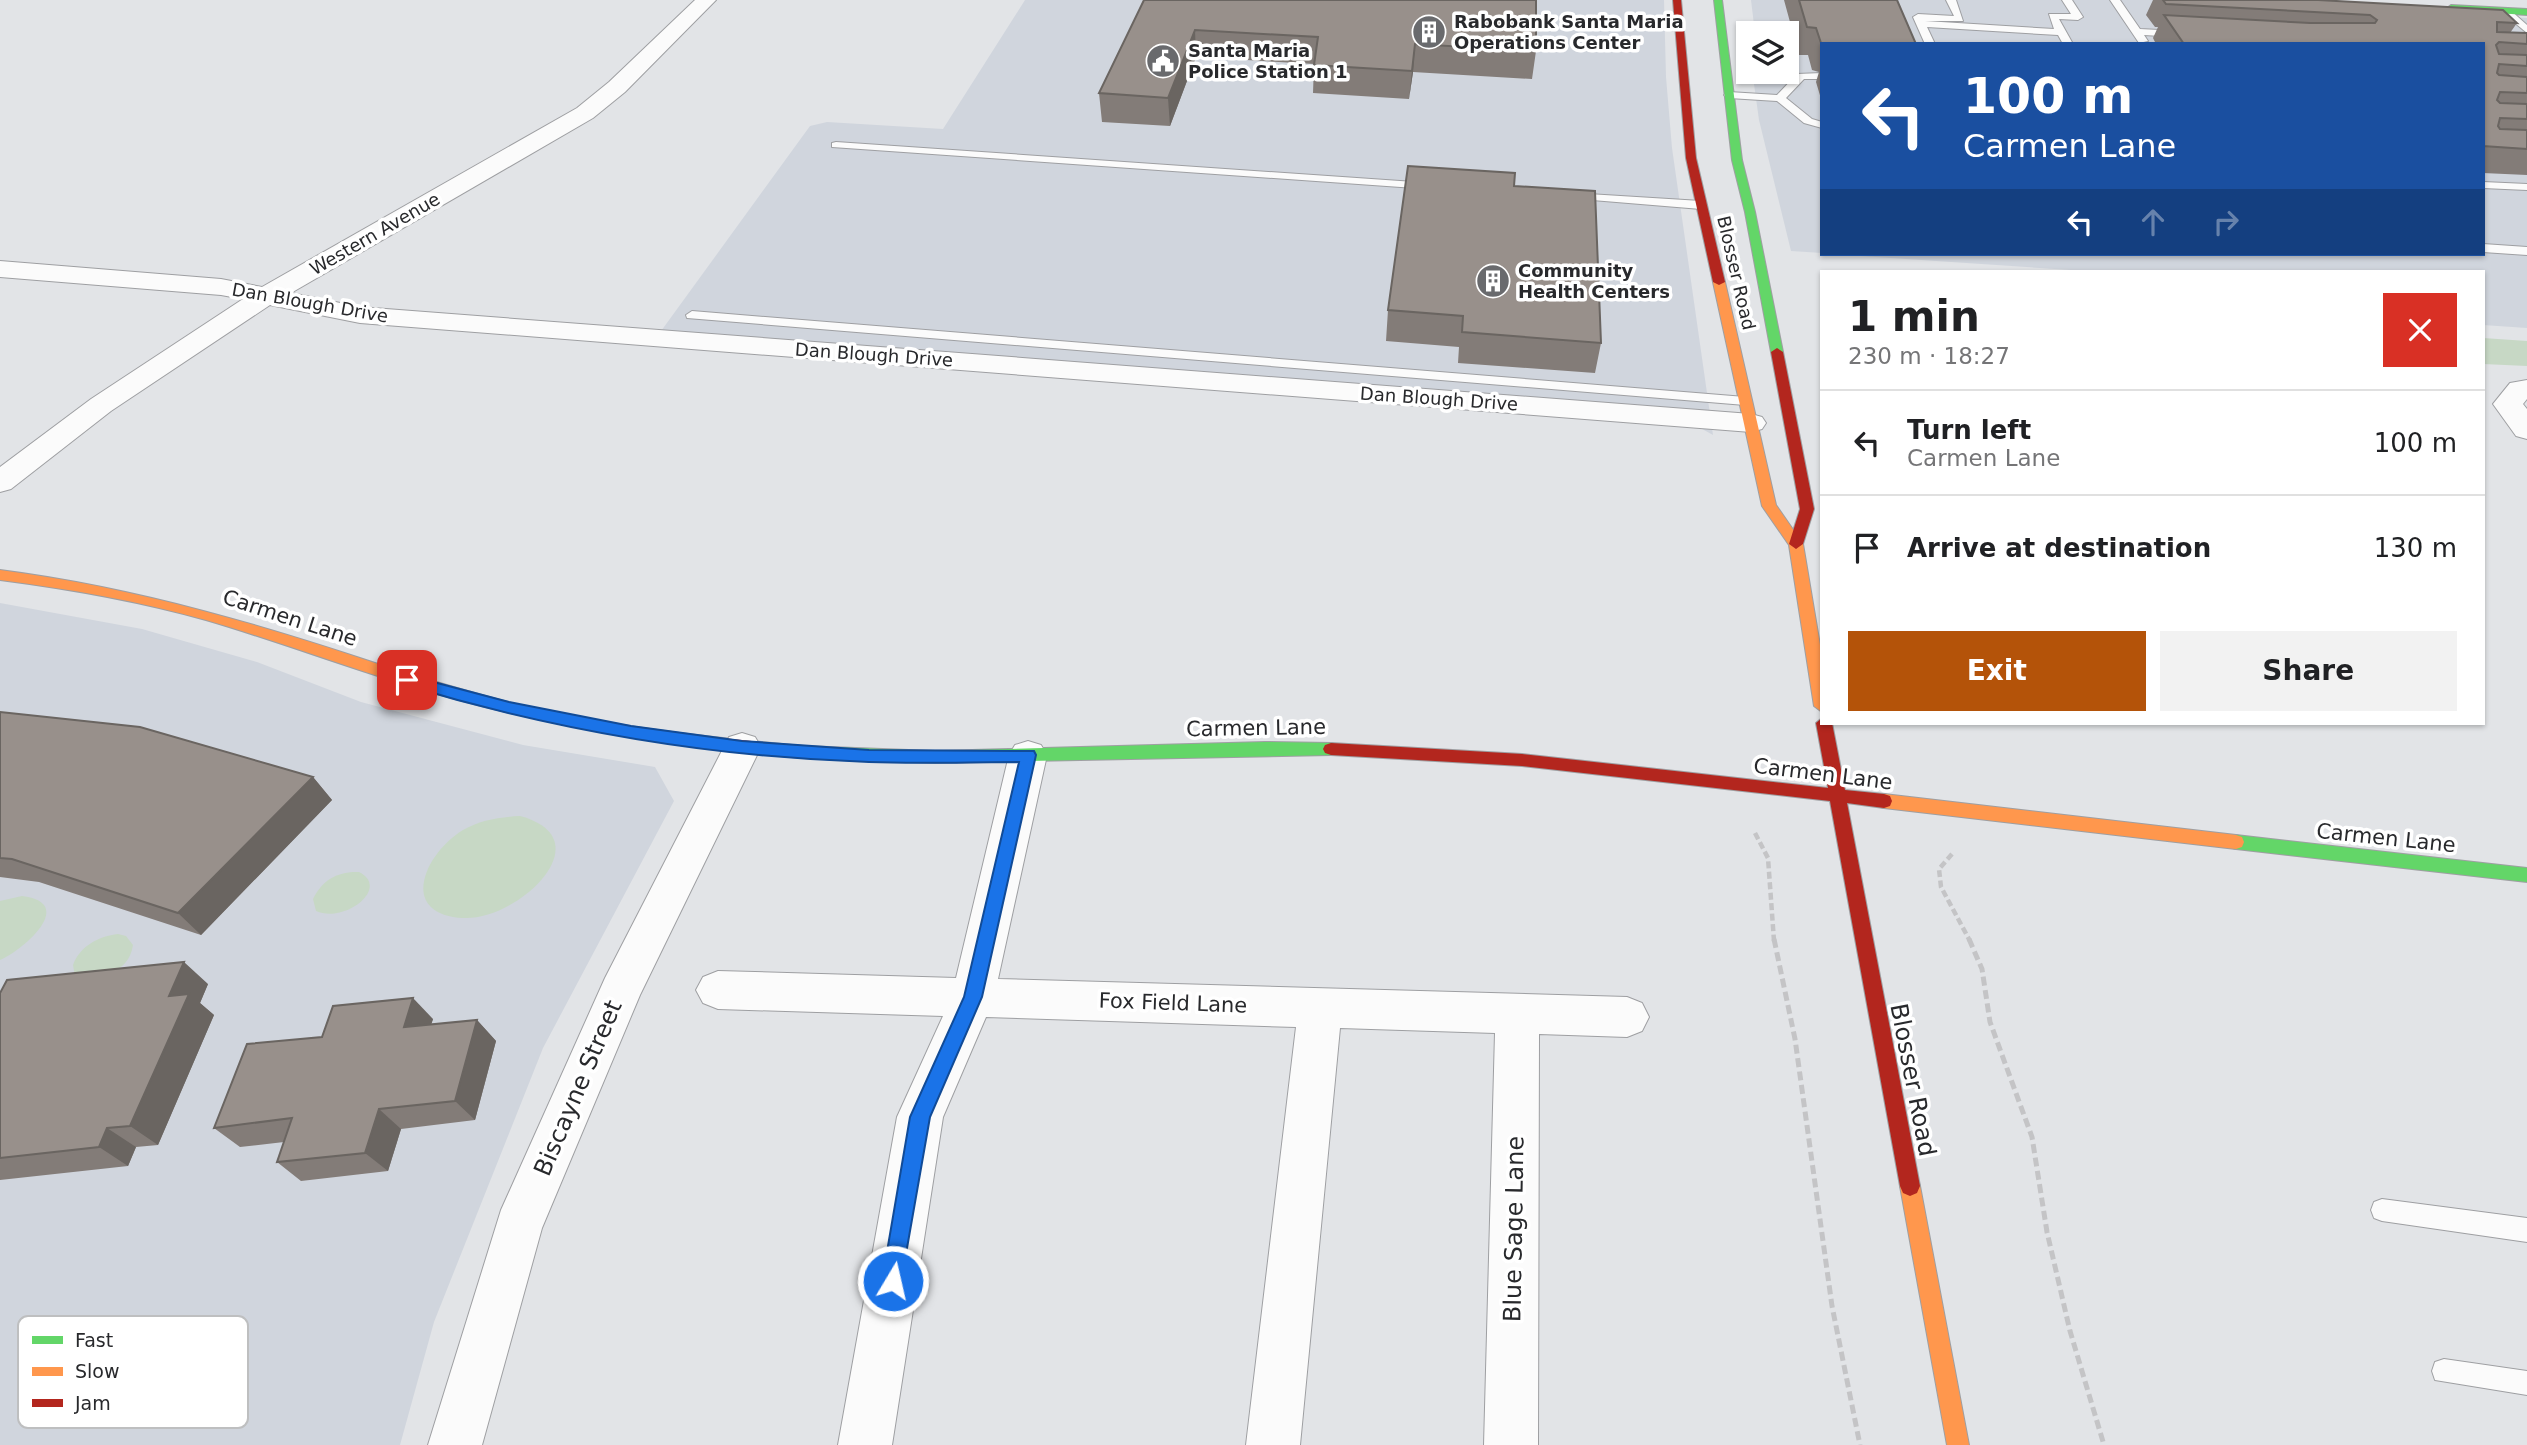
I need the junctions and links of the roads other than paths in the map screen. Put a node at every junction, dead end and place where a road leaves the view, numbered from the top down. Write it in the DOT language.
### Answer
graph roads {
  1 [pos="706,0"];
  2 [pos="1677,0"];
  3 [pos="1718,0"];
  4 [pos="1951,0"];
  5 [pos="2067,0"];
  6 [pos="2115,0"];
  7 [pos="2440,7"];
  8 [pos="2506,11"];
  9 [pos="2527,12"];
  10 [pos="1922,24"];
  11 [pos="2527,30"];
  12 [pos="2061,32"];
  13 [pos="2136,32"];
  14 [pos="2191,35"];
  15 [pos="1929,42"];
  16 [pos="2067,42"];
  17 [pos="2143,42"];
  18 [pos="1820,76"];
  19 [pos="1730,95"];
  20 [pos="1780,98"];
  21 [pos="1820,124"];
  22 [pos="836,145"];
  23 [pos="2485,185"];
  24 [pos="1436,186"];
  25 [pos="2527,187"];
  26 [pos="1561,195"];
  27 [pos="1701,205"];
  28 [pos="2485,248"];
  29 [pos="2527,251"];
  30 [pos="0,269"];
  31 [pos="266,296"];
  32 [pos="692,315"];
  33 [pos="2517,397"];
  34 [pos="1748,412"];
  35 [pos="2527,430"];
  36 [pos="0,482"];
  37 [pos="1796,544"];
  38 [pos="0,575"];
  39 [pos="1820,694"];
  40 [pos="1824,725"];
  41 [pos="742,747"];
  42 [pos="1028,755"];
  43 [pos="1837,797"];
  44 [pos="2527,875"];
  45 [pos="718,990"];
  46 [pos="973,997"];
  47 [pos="1320,1008"];
  48 [pos="1517,1014"];
  49 [pos="1627,1017"];
  50 [pos="2382,1210"];
  51 [pos="2527,1230"];
  52 [pos="2444,1371"];
  53 [pos="2527,1383"];
  54 [pos="455,1445"];
  55 [pos="866,1445"];
  56 [pos="1273,1445"];
  57 [pos="1511,1445"];
  58 [pos="1958,1445"];
  1 -- 31 [label="street, Western Avenue"];
  2 -- 27 [label="main road, Blosser Road"];
  3 -- 19 [label="main road, Blosser Road"];
  4 -- 10 [label="lane"];
  5 -- 12 [label="lane"];
  6 -- 13 [label="lane"];
  7 -- 8 [label="main road"];
  8 -- 9 [label="main road"];
  8 -- 11 [label="lane"];
  10 -- 12 [label="lane"];
  10 -- 15 [label="lane"];
  12 -- 16 [label="lane"];
  13 -- 14 [label="lane"];
  13 -- 17 [label="lane"];
  18 -- 20 [label="lane"];
  19 -- 20 [label="lane"];
  19 -- 37 [label="main road, Blosser Road"];
  20 -- 21 [label="lane"];
  22 -- 24 [label="lane"];
  23 -- 25 [label="lane"];
  26 -- 27 [label="lane"];
  27 -- 34 [label="main road, Blosser Road"];
  28 -- 29 [label="lane"];
  30 -- 31 [label="street, Dan Blough Drive"];
  31 -- 34 [label="street, Dan Blough Drive"];
  31 -- 36 [label="street, Western Avenue"];
  32 -- 34 [label="lane"];
  33 -- 35 [label="street"];
  34 -- 37 [label="main road, Blosser Road"];
  37 -- 39 [label="main road, Blosser Road"];
  38 -- 41 [label="main road, Carmen Lane"];
  40 -- 43 [label="main road, Blosser Road"];
  41 -- 42 [label="main road, Carmen Lane"];
  41 -- 54 [label="street, Biscayne Street"];
  42 -- 43 [label="main road, Carmen Lane"];
  42 -- 46 [label="street"];
  43 -- 44 [label="main road, Carmen Lane"];
  43 -- 58 [label="main road, Blosser Road"];
  45 -- 46 [label="street, Fox Field Lane"];
  46 -- 47 [label="street, Fox Field Lane"];
  46 -- 55 [label="street"];
  47 -- 48 [label="street, Fox Field Lane"];
  47 -- 56 [label="street"];
  48 -- 49 [label="street, Fox Field Lane"];
  48 -- 57 [label="street, Blue Sage Lane"];
  50 -- 51 [label="lane"];
  52 -- 53 [label="lane"];
}
